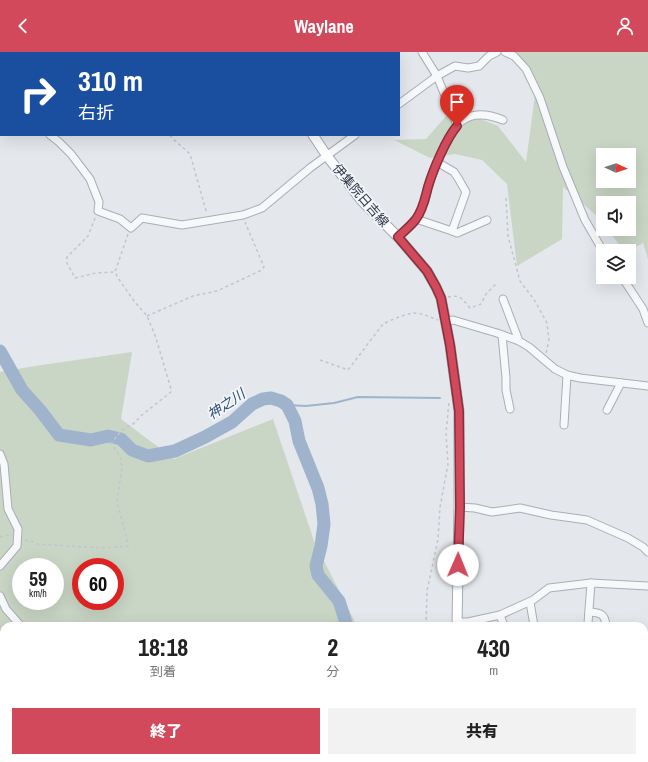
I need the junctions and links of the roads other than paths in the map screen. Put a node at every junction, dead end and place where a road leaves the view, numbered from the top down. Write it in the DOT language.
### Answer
graph roads {
  1 [pos="422,52"];
  2 [pos="497,52"];
  3 [pos="505,52"];
  4 [pos="437,76"];
  5 [pos="400,103"];
  6 [pos="503,120"];
  7 [pos="457,126"];
  8 [pos="51,136"];
  9 [pos="314,136"];
  10 [pos="354,136"];
  11 [pos="327,156"];
  12 [pos="438,162"];
  13 [pos="416,219"];
  14 [pos="488,220"];
  15 [pos="452,231"];
  16 [pos="398,237"];
  17 [pos="599,244"];
  18 [pos="627,284"];
  19 [pos="503,298"];
  20 [pos="446,321"];
  21 [pos="648,323"];
  22 [pos="502,335"];
  23 [pos="519,341"];
  24 [pos="567,374"];
  25 [pos="622,383"];
  26 [pos="648,386"];
  27 [pos="510,409"];
  28 [pos="607,410"];
  29 [pos="564,425"];
  30 [pos="0,454"];
  31 [pos="460,507"];
  32 [pos="648,552"];
  33 [pos="0,566"];
  34 [pos="590,583"];
  35 [pos="648,586"];
  36 [pos="0,596"];
  37 [pos="530,602"];
  38 [pos="589,612"];
  39 [pos="500,615"];
  40 [pos="17,622"];
  41 [pos="457,622"];
  42 [pos="468,622"];
  43 [pos="503,622"];
  44 [pos="533,622"];
  45 [pos="588,622"];
  46 [pos="606,622"];
  1 -- 4 [label="street"];
  2 -- 4 [label="street"];
  3 -- 17 [label="street"];
  4 -- 5 [label="street"];
  4 -- 7 [label="street"];
  6 -- 7 [label="street"];
  7 -- 12 [label="street"];
  8 -- 11 [label="street"];
  9 -- 11 [label="main road, 伊集院日吉線"];
  10 -- 11 [label="street"];
  11 -- 16 [label="main road, 伊集院日吉線"];
  12 -- 13 [label="street"];
  12 -- 15 [label="street"];
  13 -- 15 [label="street"];
  13 -- 16 [label="street"];
  14 -- 15 [label="street"];
  16 -- 20 [label="main road, 伊集院日吉線"];
  18 -- 21 [label="street"];
  19 -- 23 [label="street"];
  20 -- 22 [label="street"];
  20 -- 31 [label="main road, 伊集院日吉線"];
  22 -- 23 [label="street"];
  22 -- 27 [label="street"];
  23 -- 24 [label="street"];
  24 -- 25 [label="street"];
  24 -- 29 [label="street"];
  25 -- 26 [label="street"];
  25 -- 28 [label="street"];
  30 -- 33 [label="street"];
  31 -- 32 [label="street"];
  31 -- 41 [label="main road, 伊集院日吉線"];
  34 -- 35 [label="street"];
  34 -- 37 [label="street"];
  34 -- 38 [label="street"];
  36 -- 40 [label="street"];
  37 -- 39 [label="street"];
  37 -- 44 [label="street"];
  38 -- 45 [label="street"];
  38 -- 46 [label="street"];
  39 -- 42 [label="street"];
  39 -- 43 [label="street"];
}
